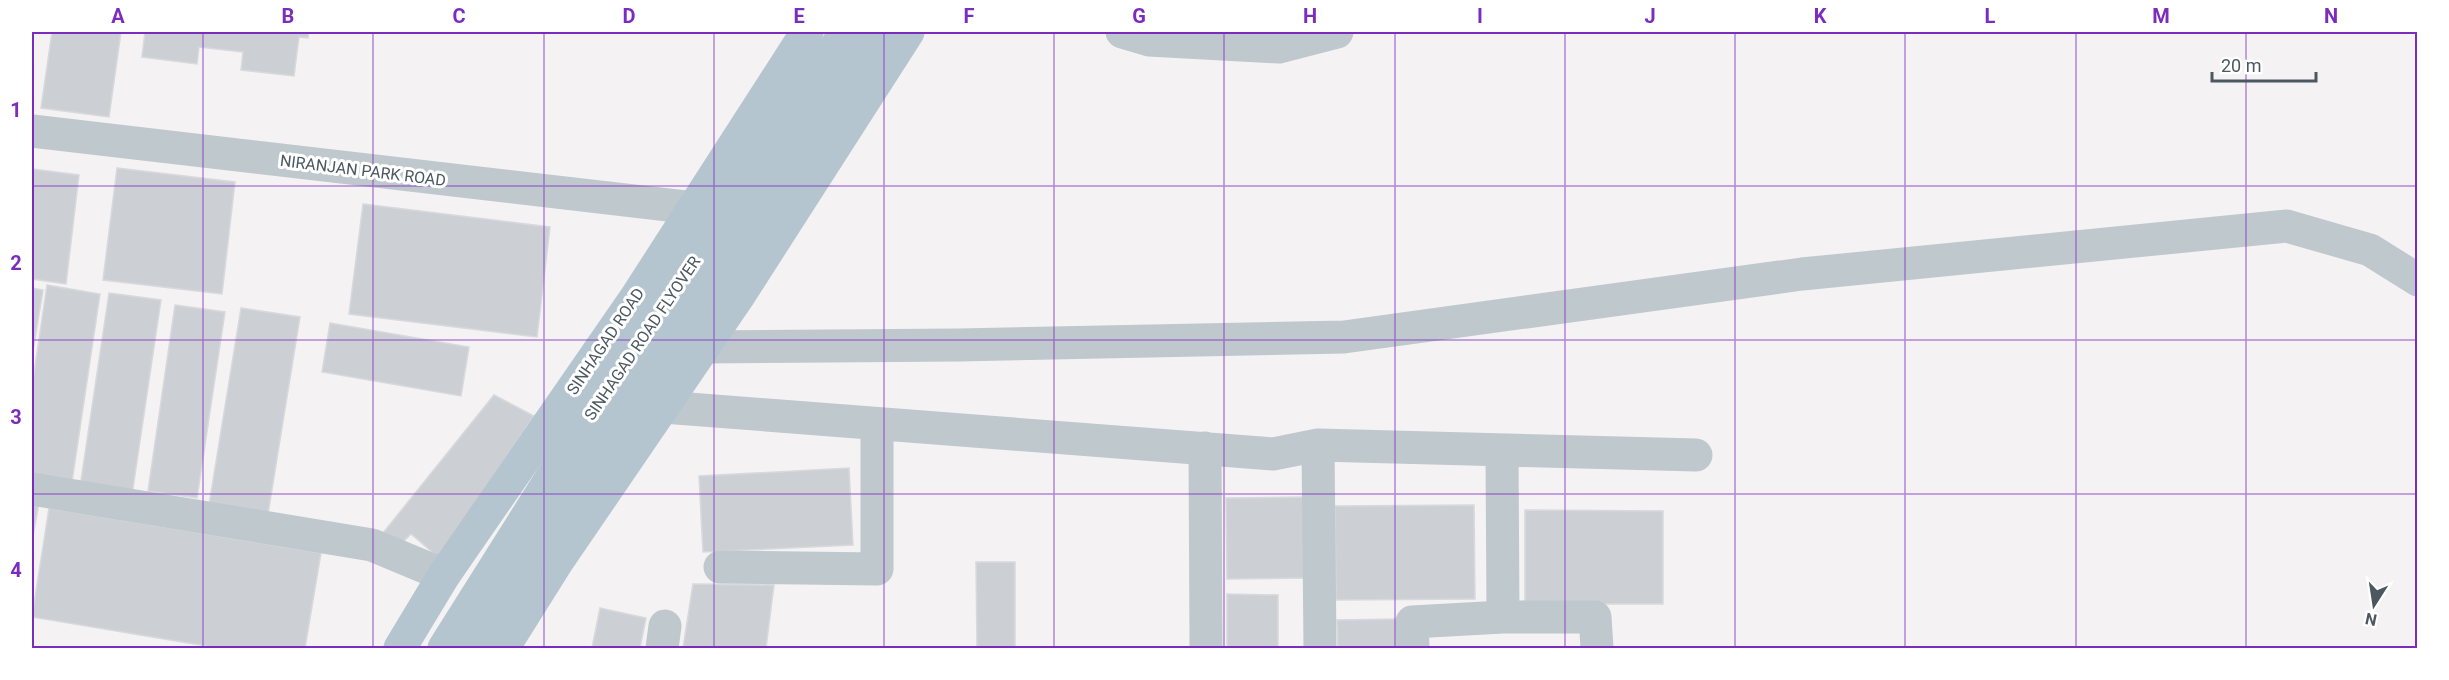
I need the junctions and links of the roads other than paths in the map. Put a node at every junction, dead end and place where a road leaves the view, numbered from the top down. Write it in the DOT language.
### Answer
graph roads {
  1 [pos="807,32"];
  2 [pos="846,32"];
  3 [pos="859,32"];
  4 [pos="1122,32"];
  5 [pos="1337,32"];
  6 [pos="891,39"];
  7 [pos="32,132"];
  8 [pos="694,208"];
  9 [pos="2418,280"];
  10 [pos="635,299"];
  11 [pos="703,348"];
  12 [pos="663,407"];
  13 [pos="877,424"];
  14 [pos="1318,445"];
  15 [pos="1205,448"];
  16 [pos="1502,450"];
  17 [pos="1696,455"];
  18 [pos="32,489"];
  19 [pos="720,567"];
  20 [pos="444,575"];
  21 [pos="1503,617"];
  22 [pos="400,648"];
  23 [pos="444,648"];
  24 [pos="469,648"];
  25 [pos="503,648"];
  26 [pos="1206,648"];
  27 [pos="1320,648"];
  28 [pos="1413,648"];
  29 [pos="1597,648"];
  1 -- 8 [label="main road, SINHAGAD ROAD"];
  2 -- 23 [label="main road, SINHAGAD ROAD FLYOVER, bridge"];
  3 -- 6 [label="main road"];
  4 -- 5 [label="street"];
  6 -- 11 [label="main road"];
  6 -- 24 [label="main road, SINHAGAD ROAD FLYOVER, bridge"];
  7 -- 8 [label="street, NIRANJAN PARK ROAD"];
  8 -- 10 [label="main road, SINHAGAD ROAD"];
  9 -- 11 [label="street"];
  10 -- 11 [label="main road"];
  10 -- 20 [label="main road, SINHAGAD ROAD"];
  11 -- 12 [label="main road"];
  12 -- 13 [label="street"];
  12 -- 25 [label="main road"];
  13 -- 15 [label="street"];
  13 -- 19 [label="street"];
  14 -- 15 [label="street"];
  14 -- 16 [label="street"];
  14 -- 27 [label="street"];
  15 -- 26 [label="street"];
  16 -- 17 [label="street"];
  16 -- 21 [label="street"];
  18 -- 20 [label="street"];
  20 -- 22 [label="main road, SINHAGAD ROAD"];
  21 -- 28 [label="street"];
  21 -- 29 [label="street"];
}
